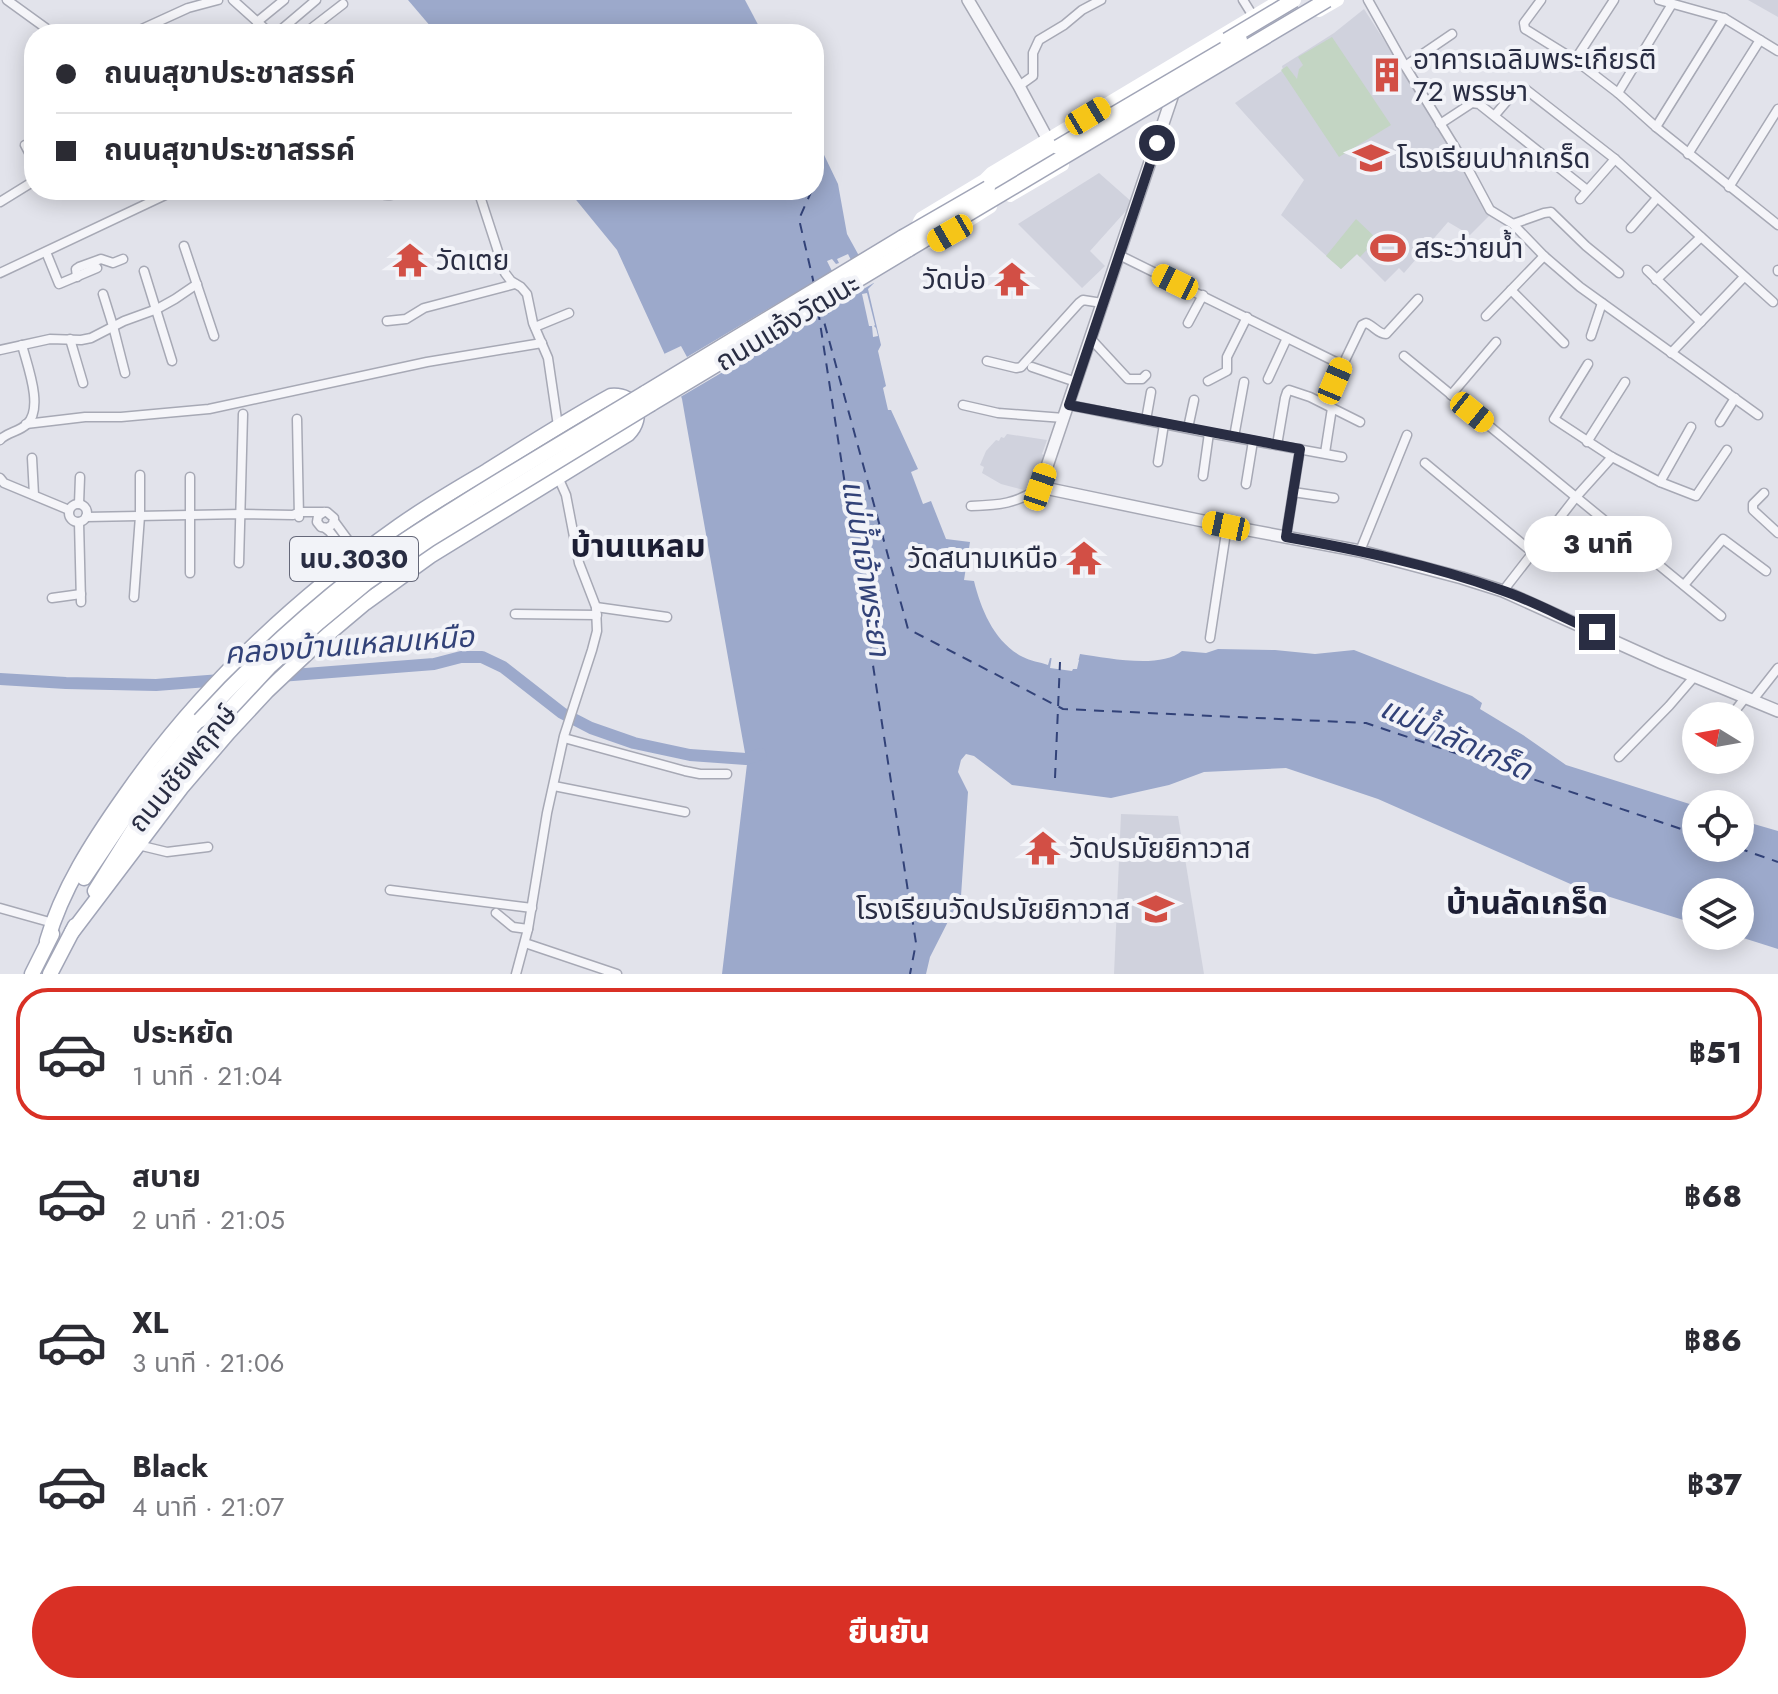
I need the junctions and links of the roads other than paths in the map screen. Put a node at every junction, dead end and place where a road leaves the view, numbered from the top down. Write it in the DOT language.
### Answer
graph roads {
  1 [pos="7,0"];
  2 [pos="218,0"];
  3 [pos="284,0"];
  4 [pos="316,0"];
  5 [pos="968,0"];
  6 [pos="1101,0"];
  7 [pos="1243,0"];
  8 [pos="1280,0"];
  9 [pos="1294,0"];
  10 [pos="1308,0"];
  11 [pos="1327,0"];
  12 [pos="1338,0"];
  13 [pos="1368,0"];
  14 [pos="1541,0"];
  15 [pos="1614,0"];
  16 [pos="1659,0"];
  17 [pos="236,1"];
  18 [pos="343,4"];
  19 [pos="1672,4"];
  20 [pos="1253,16"];
  21 [pos="1724,18"];
  22 [pos="257,22"];
  23 [pos="40,24"];
  24 [pos="153,24"];
  25 [pos="260,24"];
  26 [pos="286,24"];
  27 [pos="317,24"];
  28 [pos="1452,34"];
  29 [pos="1760,40"];
  30 [pos="1778,51"];
  31 [pos="1575,60"];
  32 [pos="1405,66"];
  33 [pos="1161,72"];
  34 [pos="1019,86"];
  35 [pos="1618,93"];
  36 [pos="1172,97"];
  37 [pos="1778,109"];
  38 [pos="1495,115"];
  39 [pos="1440,124"];
  40 [pos="1656,127"];
  41 [pos="1053,143"];
  42 [pos="1688,154"];
  43 [pos="1615,159"];
  44 [pos="984,180"];
  45 [pos="24,186"];
  46 [pos="1729,187"];
  47 [pos="1587,190"];
  48 [pos="1,197"];
  49 [pos="1657,198"];
  50 [pos="1580,199"];
  51 [pos="155,200"];
  52 [pos="481,200"];
  53 [pos="998,203"];
  54 [pos="1778,209"];
  55 [pos="1774,223"];
  56 [pos="1513,224"];
  57 [pos="1631,228"];
  58 [pos="1701,237"];
  59 [pos="184,246"];
  60 [pos="46,252"];
  61 [pos="1119,255"];
  62 [pos="1544,256"];
  63 [pos="123,259"];
  64 [pos="97,268"];
  65 [pos="1647,270"];
  66 [pos="144,271"];
  67 [pos="0,273"];
  68 [pos="1619,273"];
  69 [pos="77,277"];
  70 [pos="1744,277"];
  71 [pos="1656,280"];
  72 [pos="197,284"];
  73 [pos="515,284"];
  74 [pos="1511,290"];
  75 [pos="103,294"];
  76 [pos="1203,295"];
  77 [pos="1418,299"];
  78 [pos="1773,302"];
  79 [pos="1102,303"];
  80 [pos="1602,303"];
  81 [pos="157,309"];
  82 [pos="569,313"];
  83 [pos="1486,316"];
  84 [pos="1247,317"];
  85 [pos="387,321"];
  86 [pos="1701,322"];
  87 [pos="1188,323"];
  88 [pos="113,326"];
  89 [pos="535,327"];
  90 [pos="214,336"];
  91 [pos="1591,336"];
  92 [pos="1287,338"];
  93 [pos="70,339"];
  94 [pos="1091,339"];
  95 [pos="1496,342"];
  96 [pos="542,343"];
  97 [pos="1564,343"];
  98 [pos="22,345"];
  99 [pos="0,350"];
  100 [pos="1671,353"];
  101 [pos="1404,356"];
  102 [pos="172,361"];
  103 [pos="987,361"];
  104 [pos="1588,364"];
  105 [pos="1342,365"];
  106 [pos="1032,367"];
  107 [pos="125,373"];
  108 [pos="1146,375"];
  109 [pos="1268,379"];
  110 [pos="1208,381"];
  111 [pos="1335,381"];
  112 [pos="1076,382"];
  113 [pos="1244,382"];
  114 [pos="1625,382"];
  115 [pos="83,383"];
  116 [pos="1151,392"];
  117 [pos="1451,395"];
  118 [pos="1735,398"];
  119 [pos="648,399"];
  120 [pos="1194,400"];
  121 [pos="963,405"];
  122 [pos="1069,405"];
  123 [pos="1332,408"];
  124 [pos="243,414"];
  125 [pos="1758,415"];
  126 [pos="1064,418"];
  127 [pos="297,419"];
  128 [pos="1146,420"];
  129 [pos="1360,422"];
  130 [pos="1720,422"];
  131 [pos="26,424"];
  132 [pos="1164,424"];
  133 [pos="558,427"];
  134 [pos="1691,427"];
  135 [pos="1188,428"];
  136 [pos="1209,433"];
  137 [pos="1407,435"];
  138 [pos="1234,437"];
  139 [pos="0,440"];
  140 [pos="1253,441"];
  141 [pos="1587,442"];
  142 [pos="1277,445"];
  143 [pos="1300,449"];
  144 [pos="1727,450"];
  145 [pos="1325,453"];
  146 [pos="1342,457"];
  147 [pos="1612,457"];
  148 [pos="32,458"];
  149 [pos="1158,462"];
  150 [pos="1425,463"];
  151 [pos="140,475"];
  152 [pos="1203,476"];
  153 [pos="80,477"];
  154 [pos="190,477"];
  155 [pos="558,477"];
  156 [pos="0,478"];
  157 [pos="1660,482"];
  158 [pos="1246,484"];
  159 [pos="1040,487"];
  160 [pos="1293,492"];
  161 [pos="1764,493"];
  162 [pos="34,495"];
  163 [pos="1576,497"];
  164 [pos="1334,498"];
  165 [pos="79,504"];
  166 [pos="971,506"];
  167 [pos="69,510"];
  168 [pos="324,512"];
  169 [pos="242,514"];
  170 [pos="190,515"];
  171 [pos="297,515"];
  172 [pos="140,516"];
  173 [pos="83,520"];
  174 [pos="334,521"];
  175 [pos="402,524"];
  176 [pos="321,525"];
  177 [pos="1227,526"];
  178 [pos="1776,528"];
  179 [pos="1286,537"];
  180 [pos="1360,551"];
  181 [pos="1532,552"];
  182 [pos="430,556"];
  183 [pos="356,558"];
  184 [pos="239,563"];
  185 [pos="1766,571"];
  186 [pos="190,573"];
  187 [pos="1684,585"];
  188 [pos="1503,591"];
  189 [pos="134,597"];
  190 [pos="52,598"];
  191 [pos="597,611"];
  192 [pos="515,614"];
  193 [pos="1721,616"];
  194 [pos="667,617"];
  195 [pos="1210,638"];
  196 [pos="1778,668"];
  197 [pos="1694,677"];
  198 [pos="1748,699"];
  199 [pos="1745,702"];
  200 [pos="1778,711"];
  201 [pos="564,734"];
  202 [pos="1619,757"];
  203 [pos="727,774"];
  204 [pos="554,786"];
  205 [pos="685,812"];
  206 [pos="137,846"];
  207 [pos="208,847"];
  208 [pos="390,890"];
  209 [pos="0,908"];
  210 [pos="532,908"];
  211 [pos="496,913"];
  212 [pos="53,923"];
  213 [pos="528,929"];
  214 [pos="72,932"];
  215 [pos="47,941"];
  216 [pos="525,943"];
  217 [pos="32,974"];
  218 [pos="50,974"];
  219 [pos="516,974"];
  220 [pos="617,974"];
  1 -- 23 [label="street"];
  2 -- 24 [label="street"];
  3 -- 22 [label="street"];
  4 -- 26 [label="street"];
  5 -- 34 [label="street"];
  6 -- 34 [label="street"];
  7 -- 20 [label="street"];
  8 -- 20 [label="main road, ถนนแจ้งวัฒนะ"];
  9 -- 41 [label="main road, bridge"];
  10 -- 41 [label="main road, ถนนแจ้งวัฒนะ, bridge"];
  11 -- 119 [label="main road, ถนนแจ้งวัฒนะ, bridge"];
  12 -- 36 [label="main road, ถนนแจ้งวัฒนะ"];
  13 -- 32 [label="street"];
  14 -- 31 [label="street"];
  15 -- 31 [label="street"];
  16 -- 19 [label="street"];
  17 -- 22 [label="street"];
  18 -- 27 [label="street"];
  19 -- 21 [label="street"];
  19 -- 35 [label="street"];
  20 -- 33 [label="main road, ถนนแจ้งวัฒนะ"];
  21 -- 29 [label="street"];
  21 -- 40 [label="street"];
  22 -- 25 [label="street"];
  28 -- 32 [label="street"];
  29 -- 30 [label="street"];
  29 -- 42 [label="street"];
  31 -- 35 [label="street"];
  32 -- 39 [label="street"];
  33 -- 36 [label="main road"];
  33 -- 41 [label="main road, ถนนแจ้งวัฒนะ"];
  34 -- 41 [label="street"];
  35 -- 40 [label="street"];
  36 -- 53 [label="main road, ถนนแจ้งวัฒนะ"];
  36 -- 61 [label="street"];
  37 -- 46 [label="street"];
  38 -- 39 [label="street"];
  38 -- 43 [label="street"];
  38 -- 47 [label="street"];
  39 -- 56 [label="street"];
  40 -- 42 [label="street"];
  41 -- 44 [label="main road, ถนนแจ้งวัฒนะ"];
  41 -- 119 [label="main road, ถนนแจ้งวัฒนะ, bridge"];
  42 -- 46 [label="street"];
  43 -- 47 [label="street"];
  43 -- 49 [label="street"];
  44 -- 53 [label="main road"];
  44 -- 53 [label="main road, ถนนแจ้งวัฒนะ"];
  45 -- 48 [label="street"];
  46 -- 55 [label="street"];
  47 -- 50 [label="street"];
  49 -- 57 [label="street"];
  49 -- 58 [label="street"];
  51 -- 60 [label="street"];
  52 -- 73 [label="street"];
  54 -- 55 [label="street"];
  56 -- 62 [label="street"];
  56 -- 68 [label="street"];
  58 -- 70 [label="street"];
  58 -- 71 [label="street"];
  59 -- 72 [label="street"];
  60 -- 67 [label="street"];
  60 -- 69 [label="street"];
  61 -- 76 [label="street"];
  61 -- 79 [label="street"];
  62 -- 74 [label="street"];
  62 -- 80 [label="street"];
  63 -- 69 [label="street"];
  64 -- 69 [label="street"];
  65 -- 71 [label="street"];
  66 -- 81 [label="street"];
  70 -- 78 [label="street"];
  70 -- 86 [label="street"];
  71 -- 86 [label="street"];
  72 -- 81 [label="street"];
  72 -- 90 [label="street"];
  73 -- 85 [label="street"];
  73 -- 89 [label="street"];
  74 -- 83 [label="street"];
  74 -- 97 [label="street"];
  75 -- 88 [label="street"];
  76 -- 84 [label="street"];
  76 -- 87 [label="street"];
  77 -- 105 [label="street"];
  79 -- 94 [label="street"];
  79 -- 103 [label="street"];
  80 -- 91 [label="street"];
  80 -- 100 [label="street"];
  81 -- 88 [label="street"];
  81 -- 102 [label="street"];
  82 -- 89 [label="street"];
  84 -- 92 [label="street"];
  84 -- 110 [label="street"];
  86 -- 100 [label="street"];
  88 -- 93 [label="street"];
  88 -- 107 [label="street"];
  89 -- 96 [label="street"];
  92 -- 105 [label="street"];
  92 -- 109 [label="street"];
  93 -- 98 [label="street"];
  93 -- 115 [label="street"];
  94 -- 108 [label="street"];
  94 -- 112 [label="street"];
  95 -- 117 [label="street"];
  96 -- 131 [label="street"];
  96 -- 133 [label="street"];
  98 -- 99 [label="street"];
  98 -- 131 [label="street"];
  100 -- 118 [label="street"];
  101 -- 117 [label="street"];
  104 -- 141 [label="street"];
  105 -- 111 [label="street"];
  106 -- 112 [label="street"];
  112 -- 122 [label="street"];
  113 -- 138 [label="street"];
  114 -- 141 [label="street"];
  116 -- 128 [label="street"];
  117 -- 163 [label="street"];
  118 -- 125 [label="street"];
  118 -- 130 [label="street"];
  119 -- 214 [label="main road, ถนนชัยพฤกษ์, bridge"];
  119 -- 215 [label="main road, ถนนชัยพฤกษ์ / นบ.3030, bridge"];
  120 -- 135 [label="street"];
  121 -- 126 [label="street"];
  122 -- 126 [label="street"];
  122 -- 128 [label="street"];
  123 -- 129 [label="street"];
  123 -- 142 [label="street"];
  123 -- 145 [label="street"];
  124 -- 169 [label="street"];
  126 -- 159 [label="street"];
  127 -- 171 [label="street"];
  128 -- 132 [label="street"];
  131 -- 139 [label="street"];
  132 -- 135 [label="street"];
  132 -- 149 [label="street"];
  133 -- 155 [label="main road, ถนนชัยพฤกษ์ / นบ.3030"];
  133 -- 175 [label="main road, ถนนชัยพฤกษ์ / นบ.3030"];
  134 -- 157 [label="street"];
  135 -- 136 [label="street"];
  136 -- 138 [label="street"];
  136 -- 152 [label="street"];
  137 -- 180 [label="street"];
  138 -- 140 [label="street"];
  140 -- 142 [label="street"];
  140 -- 158 [label="street"];
  141 -- 147 [label="street"];
  142 -- 143 [label="street"];
  143 -- 145 [label="street"];
  143 -- 160 [label="street"];
  144 -- 157 [label="street"];
  145 -- 146 [label="street"];
  147 -- 157 [label="street"];
  147 -- 163 [label="street"];
  148 -- 162 [label="street"];
  150 -- 181 [label="street"];
  151 -- 172 [label="street"];
  153 -- 165 [label="street"];
  154 -- 170 [label="street"];
  155 -- 182 [label="main road, ถนนชัยพฤกษ์ / นบ.3030"];
  155 -- 191 [label="street"];
  156 -- 162 [label="street"];
  159 -- 166 [label="street"];
  159 -- 177 [label="street"];
  160 -- 164 [label="street"];
  160 -- 179 [label="street"];
  161 -- 178 [label="street"];
  162 -- 167 [label="street"];
  163 -- 181 [label="street"];
  163 -- 187 [label="street"];
  165 -- 167 [label="street"];
  165 -- 173 [label="street"];
  167 -- 173 [label="street"];
  168 -- 171 [label="street"];
  168 -- 174 [label="street"];
  168 -- 176 [label="street"];
  169 -- 170 [label="street"];
  169 -- 171 [label="street"];
  169 -- 184 [label="street"];
  170 -- 172 [label="street"];
  170 -- 186 [label="street"];
  171 -- 176 [label="street"];
  172 -- 173 [label="street"];
  172 -- 189 [label="street"];
  173 -- 190 [label="street"];
  174 -- 176 [label="street"];
  174 -- 183 [label="street"];
  175 -- 182 [label="main road"];
  175 -- 183 [label="main road, ถนนชัยพฤกษ์ / นบ.3030"];
  176 -- 183 [label="street"];
  177 -- 179 [label="street"];
  177 -- 195 [label="street"];
  179 -- 180 [label="street"];
  180 -- 188 [label="street"];
  181 -- 188 [label="street"];
  182 -- 206 [label="main road, ถนนชัยพฤกษ์ / นบ.3030"];
  183 -- 212 [label="main road, ถนนชัยพฤกษ์ / นบ.3030"];
  185 -- 187 [label="street"];
  187 -- 193 [label="street"];
  188 -- 197 [label="street"];
  191 -- 192 [label="street"];
  191 -- 194 [label="street"];
  191 -- 201 [label="street"];
  196 -- 198 [label="street"];
  197 -- 198 [label="street"];
  197 -- 202 [label="street"];
  198 -- 199 [label="street"];
  198 -- 200 [label="street"];
  201 -- 203 [label="street"];
  201 -- 204 [label="street"];
  204 -- 205 [label="street"];
  204 -- 210 [label="street"];
  206 -- 207 [label="street"];
  206 -- 214 [label="main road, ถนนชัยพฤกษ์"];
  208 -- 210 [label="street"];
  209 -- 212 [label="street"];
  210 -- 213 [label="street"];
  211 -- 213 [label="street"];
  212 -- 215 [label="main road, ถนนชัยพฤกษ์ / นบ.3030"];
  213 -- 216 [label="street"];
  214 -- 218 [label="main road, ถนนชัยพฤกษ์"];
  215 -- 217 [label="main road, ถนนชัยพฤกษ์ / นบ.3030"];
  216 -- 219 [label="street"];
  216 -- 220 [label="street"];
}
